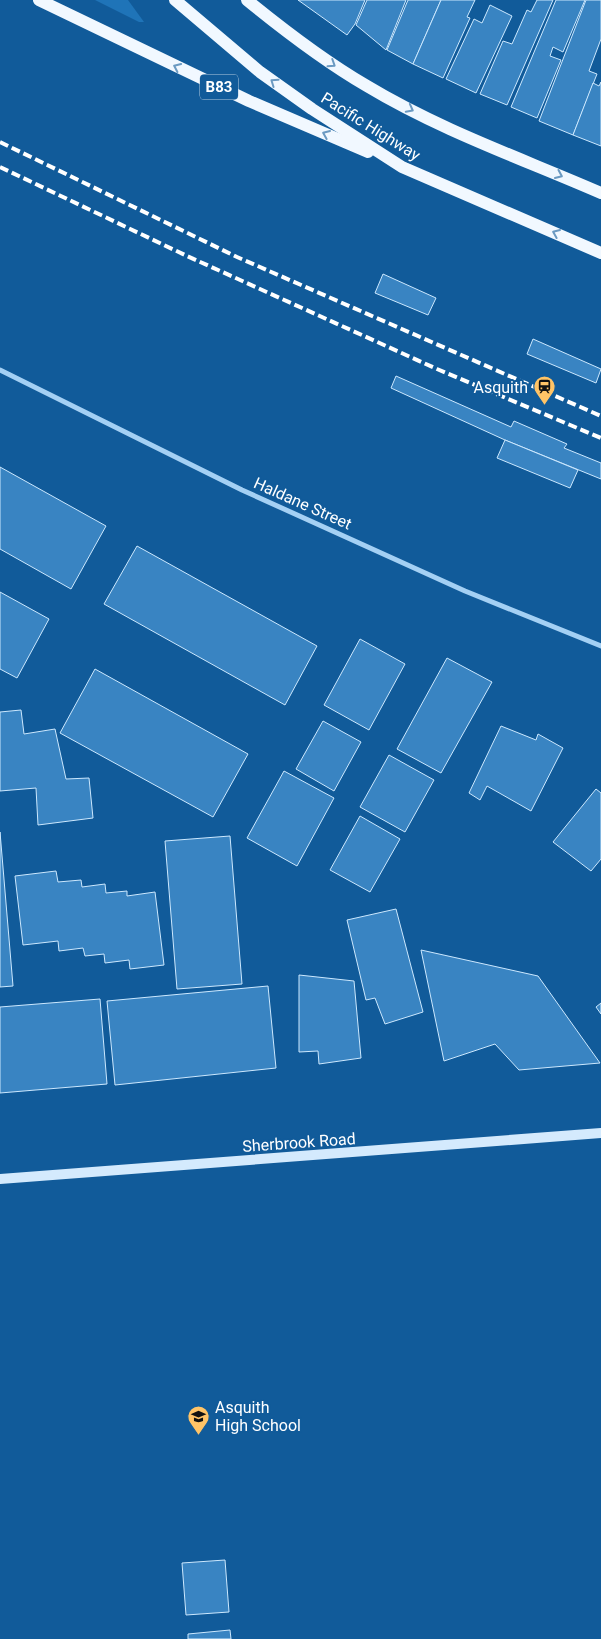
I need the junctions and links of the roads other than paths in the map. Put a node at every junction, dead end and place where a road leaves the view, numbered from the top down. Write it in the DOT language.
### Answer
graph roads {
  1 [pos="39,0"];
  2 [pos="175,0"];
  3 [pos="247,0"];
  4 [pos="402,167"];
  5 [pos="601,193"];
  6 [pos="601,253"];
  7 [pos="0,370"];
  8 [pos="601,646"];
  9 [pos="601,1133"];
  10 [pos="0,1179"];
  4 -- 1 [label="main road, B83, one-way"];
  4 -- 2 [label="main road, Pacific Highway / B83, one-way"];
  3 -- 5 [label="main road, Pacific Highway, one-way"];
  6 -- 4 [label="main road, Pacific Highway / B83, one-way"];
  7 -- 8 [label="street, Haldane Street"];
  9 -- 10 [label="main road, Sherbrook Road"];
}
